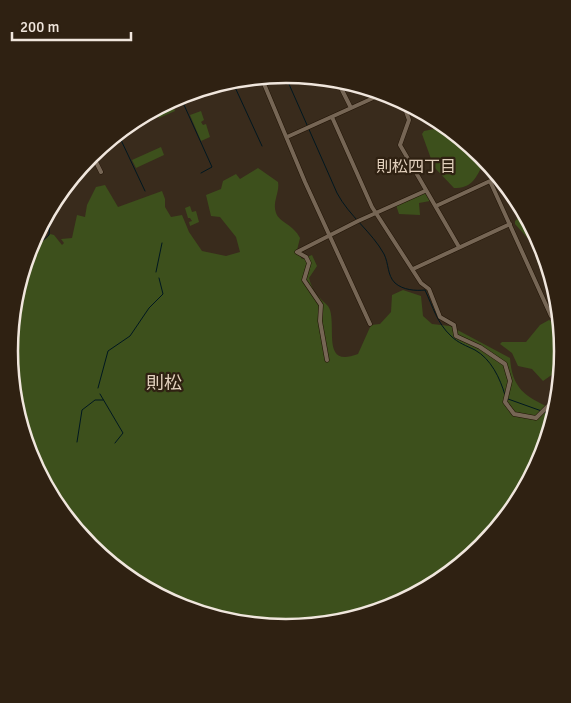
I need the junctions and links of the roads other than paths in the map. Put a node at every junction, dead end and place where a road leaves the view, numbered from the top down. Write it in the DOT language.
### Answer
graph roads {
  1 [pos="264,84"];
  2 [pos="342,90"];
  3 [pos="373,98"];
  4 [pos="351,108"];
  5 [pos="406,112"];
  6 [pos="332,117"];
  7 [pos="287,137"];
  8 [pos="96,162"];
  9 [pos="101,172"];
  10 [pos="425,191"];
  11 [pos="436,206"];
  12 [pos="376,212"];
  13 [pos="510,224"];
  14 [pos="330,235"];
  15 [pos="459,247"];
  16 [pos="413,269"];
  17 [pos="551,316"];
  18 [pos="370,324"];
  19 [pos="327,360"];
  20 [pos="547,407"];
  1 -- 7 [label="street"];
  2 -- 4 [label="street"];
  3 -- 4 [label="street"];
  4 -- 6 [label="street"];
  5 -- 10 [label="street"];
  6 -- 7 [label="street"];
  6 -- 12 [label="street"];
  7 -- 14 [label="street"];
  8 -- 9 [label="street"];
  10 -- 11 [label="street"];
  10 -- 12 [label="street"];
  11 -- 13 [label="street"];
  11 -- 15 [label="street"];
  12 -- 14 [label="street"];
  12 -- 16 [label="street"];
  13 -- 15 [label="street"];
  13 -- 17 [label="street"];
  14 -- 18 [label="street"];
  14 -- 19 [label="street"];
  15 -- 16 [label="street"];
  16 -- 20 [label="street"];
}
